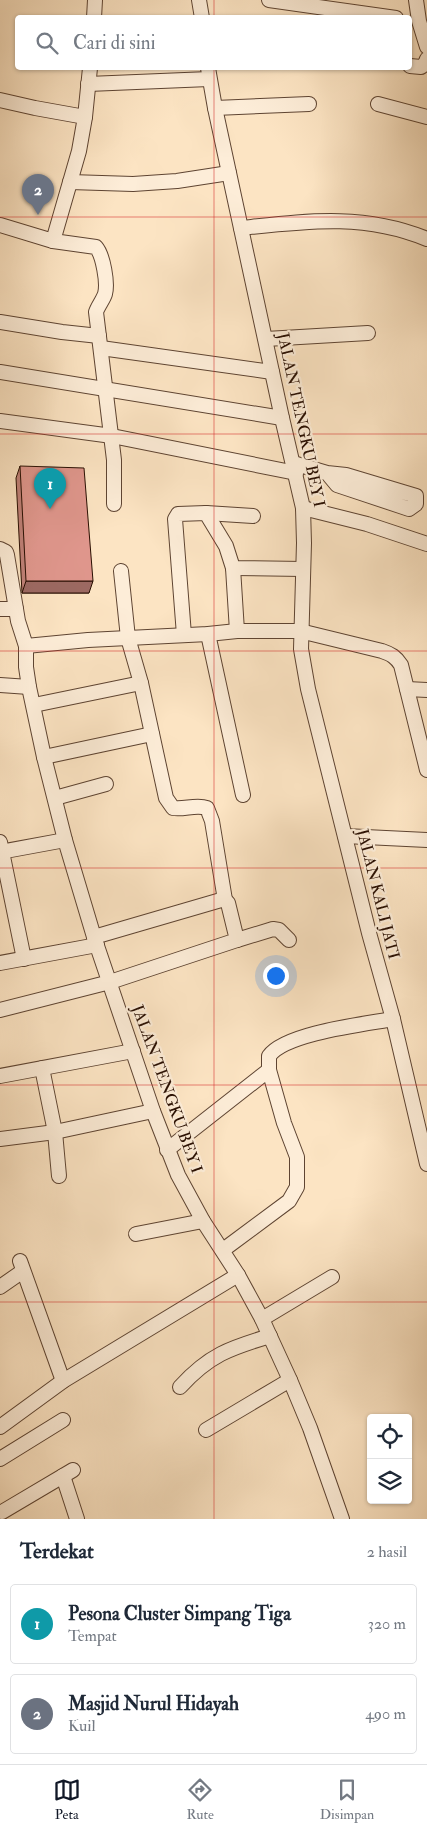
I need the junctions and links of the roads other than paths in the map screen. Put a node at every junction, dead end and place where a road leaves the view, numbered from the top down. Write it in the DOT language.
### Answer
graph roads {
  1 [pos="95,0"];
  2 [pos="199,0"];
  3 [pos="269,0"];
  4 [pos="416,0"];
  5 [pos="94,15"];
  6 [pos="202,15"];
  7 [pos="375,15"];
  8 [pos="414,20"];
  9 [pos="427,47"];
  10 [pos="427,59"];
  11 [pos="412,66"];
  12 [pos="90,70"];
  13 [pos="208,73"];
  14 [pos="88,84"];
  15 [pos="0,100"];
  16 [pos="309,104"];
  17 [pos="378,104"];
  18 [pos="215,108"];
  19 [pos="85,117"];
  20 [pos="427,117"];
  21 [pos="230,172"];
  22 [pos="70,182"];
  23 [pos="0,225"];
  24 [pos="241,228"];
  25 [pos="427,239"];
  26 [pos="54,241"];
  27 [pos="0,322"];
  28 [pos="368,333"];
  29 [pos="266,339"];
  30 [pos="100,342"];
  31 [pos="0,372"];
  32 [pos="272,372"];
  33 [pos="105,390"];
  34 [pos="282,418"];
  35 [pos="0,421"];
  36 [pos="112,436"];
  37 [pos="295,468"];
  38 [pos="327,473"];
  39 [pos="114,504"];
  40 [pos="303,508"];
  41 [pos="206,513"];
  42 [pos="253,516"];
  43 [pos="427,544"];
  44 [pos="0,549"];
  45 [pos="233,568"];
  46 [pos="303,569"];
  47 [pos="121,571"];
  48 [pos="0,609"];
  49 [pos="16,609"];
  50 [pos="237,631"];
  51 [pos="300,631"];
  52 [pos="208,634"];
  53 [pos="184,635"];
  54 [pos="128,638"];
  55 [pos="26,646"];
  56 [pos="141,683"];
  57 [pos="0,686"];
  58 [pos="29,687"];
  59 [pos="408,689"];
  60 [pos="427,690"];
  61 [pos="34,705"];
  62 [pos="152,734"];
  63 [pos="44,757"];
  64 [pos="427,770"];
  65 [pos="106,784"];
  66 [pos="243,795"];
  67 [pos="55,798"];
  68 [pos="345,836"];
  69 [pos="65,840"];
  70 [pos="427,840"];
  71 [pos="1,849"];
  72 [pos="226,900"];
  73 [pos="237,940"];
  74 [pos="289,940"];
  75 [pos="96,941"];
  76 [pos="24,959"];
  77 [pos="0,963"];
  78 [pos="110,982"];
  79 [pos="0,1010"];
  80 [pos="393,1019"];
  81 [pos="133,1052"];
  82 [pos="42,1068"];
  83 [pos="268,1070"];
  84 [pos="0,1076"];
  85 [pos="153,1110"];
  86 [pos="56,1132"];
  87 [pos="0,1139"];
  88 [pos="167,1150"];
  89 [pos="427,1162"];
  90 [pos="59,1176"];
  91 [pos="203,1221"];
  92 [pos="136,1234"];
  93 [pos="223,1250"];
  94 [pos="238,1276"];
  95 [pos="332,1277"];
  96 [pos="0,1287"];
  97 [pos="262,1319"];
  98 [pos="270,1336"];
  99 [pos="290,1380"];
  100 [pos="63,1381"];
  101 [pos="180,1387"];
  102 [pos="63,1420"];
  103 [pos="0,1427"];
  104 [pos="206,1430"];
  105 [pos="0,1459"];
  106 [pos="2,1512"];
  107 [pos="77,1519"];
  108 [pos="342,1519"];
  1 -- 5 [label="street"];
  2 -- 6 [label="street"];
  3 -- 7 [label="street"];
  4 -- 8 [label="street"];
  8 -- 9 [label="street"];
  10 -- 11 [label="street"];
  12 -- 14 [label="street"];
  13 -- 14 [label="street"];
  13 -- 18 [label="street, JALAN TENGKU BEY I"];
  14 -- 19 [label="street"];
  15 -- 19 [label="street"];
  16 -- 18 [label="street"];
  17 -- 20 [label="street"];
  18 -- 21 [label="street, JALAN TENGKU BEY I"];
  19 -- 22 [label="street"];
  21 -- 22 [label="street"];
  21 -- 24 [label="street, JALAN TENGKU BEY I"];
  22 -- 26 [label="street"];
  23 -- 26 [label="street"];
  24 -- 25 [label="street"];
  24 -- 29 [label="street, JALAN TENGKU BEY I"];
  26 -- 30 [label="street"];
  27 -- 30 [label="street"];
  28 -- 29 [label="street"];
  29 -- 32 [label="street, JALAN TENGKU BEY I"];
  30 -- 32 [label="street"];
  30 -- 33 [label="street"];
  31 -- 33 [label="street"];
  32 -- 34 [label="street, JALAN TENGKU BEY I"];
  33 -- 34 [label="street"];
  33 -- 36 [label="street"];
  34 -- 37 [label="street, JALAN TENGKU BEY I"];
  35 -- 36 [label="street"];
  36 -- 37 [label="street"];
  36 -- 39 [label="street"];
  37 -- 38 [label="street"];
  37 -- 40 [label="street, JALAN TENGKU BEY I"];
  38 -- 38 [label="street"];
  40 -- 43 [label="street"];
  40 -- 46 [label="street, JALAN TENGKU BEY I"];
  41 -- 42 [label="street"];
  41 -- 45 [label="street"];
  41 -- 53 [label="street"];
  44 -- 49 [label="street, JALAN TENGKU BEY I"];
  45 -- 46 [label="street"];
  45 -- 50 [label="street"];
  46 -- 51 [label="street, JALAN TENGKU BEY I"];
  47 -- 54 [label="street"];
  48 -- 49 [label="street"];
  49 -- 55 [label="street, JALAN TENGKU BEY I"];
  50 -- 51 [label="street"];
  50 -- 52 [label="street"];
  51 -- 59 [label="street"];
  51 -- 68 [label="street, JALAN KALI JATI"];
  52 -- 53 [label="street"];
  52 -- 66 [label="street"];
  53 -- 54 [label="street"];
  54 -- 55 [label="street"];
  54 -- 56 [label="street"];
  55 -- 58 [label="street, JALAN TENGKU BEY I"];
  56 -- 61 [label="street"];
  56 -- 62 [label="street"];
  57 -- 58 [label="street"];
  58 -- 61 [label="street, JALAN TENGKU BEY I"];
  59 -- 60 [label="street"];
  59 -- 64 [label="street"];
  61 -- 63 [label="street, JALAN TENGKU BEY I"];
  62 -- 63 [label="street"];
  62 -- 72 [label="street"];
  63 -- 67 [label="street, JALAN TENGKU BEY I"];
  65 -- 67 [label="street"];
  67 -- 69 [label="street, JALAN TENGKU BEY I"];
  68 -- 70 [label="street"];
  68 -- 80 [label="street, JALAN KALI JATI"];
  69 -- 71 [label="street"];
  69 -- 75 [label="street, JALAN TENGKU BEY I"];
  71 -- 76 [label="street"];
  72 -- 73 [label="street"];
  72 -- 75 [label="street"];
  73 -- 74 [label="street"];
  73 -- 78 [label="street"];
  75 -- 76 [label="street"];
  75 -- 78 [label="street, JALAN TENGKU BEY I"];
  76 -- 77 [label="street"];
  78 -- 79 [label="street"];
  78 -- 81 [label="street, JALAN TENGKU BEY I"];
  80 -- 83 [label="street"];
  80 -- 89 [label="street, JALAN KALI JATI"];
  81 -- 82 [label="street"];
  81 -- 85 [label="street, JALAN TENGKU BEY I"];
  82 -- 84 [label="street"];
  82 -- 86 [label="street"];
  83 -- 88 [label="street"];
  83 -- 93 [label="street"];
  85 -- 86 [label="street"];
  85 -- 88 [label="street, JALAN TENGKU BEY I"];
  86 -- 87 [label="street"];
  86 -- 90 [label="street"];
  88 -- 91 [label="street, JALAN TENGKU BEY I"];
  91 -- 92 [label="street"];
  91 -- 93 [label="street, JALAN TENGKU BEY I"];
  93 -- 94 [label="street, JALAN TENGKU BEY I"];
  94 -- 97 [label="street, JALAN TENGKU BEY I"];
  94 -- 100 [label="street"];
  95 -- 97 [label="street"];
  96 -- 100 [label="street"];
  97 -- 98 [label="street, JALAN TENGKU BEY I"];
  98 -- 99 [label="street, JALAN TENGKU BEY I"];
  98 -- 101 [label="street"];
  99 -- 104 [label="street"];
  99 -- 108 [label="street, JALAN TENGKU BEY I"];
  100 -- 103 [label="street"];
  102 -- 105 [label="street"];
  106 -- 107 [label="street"];
}
